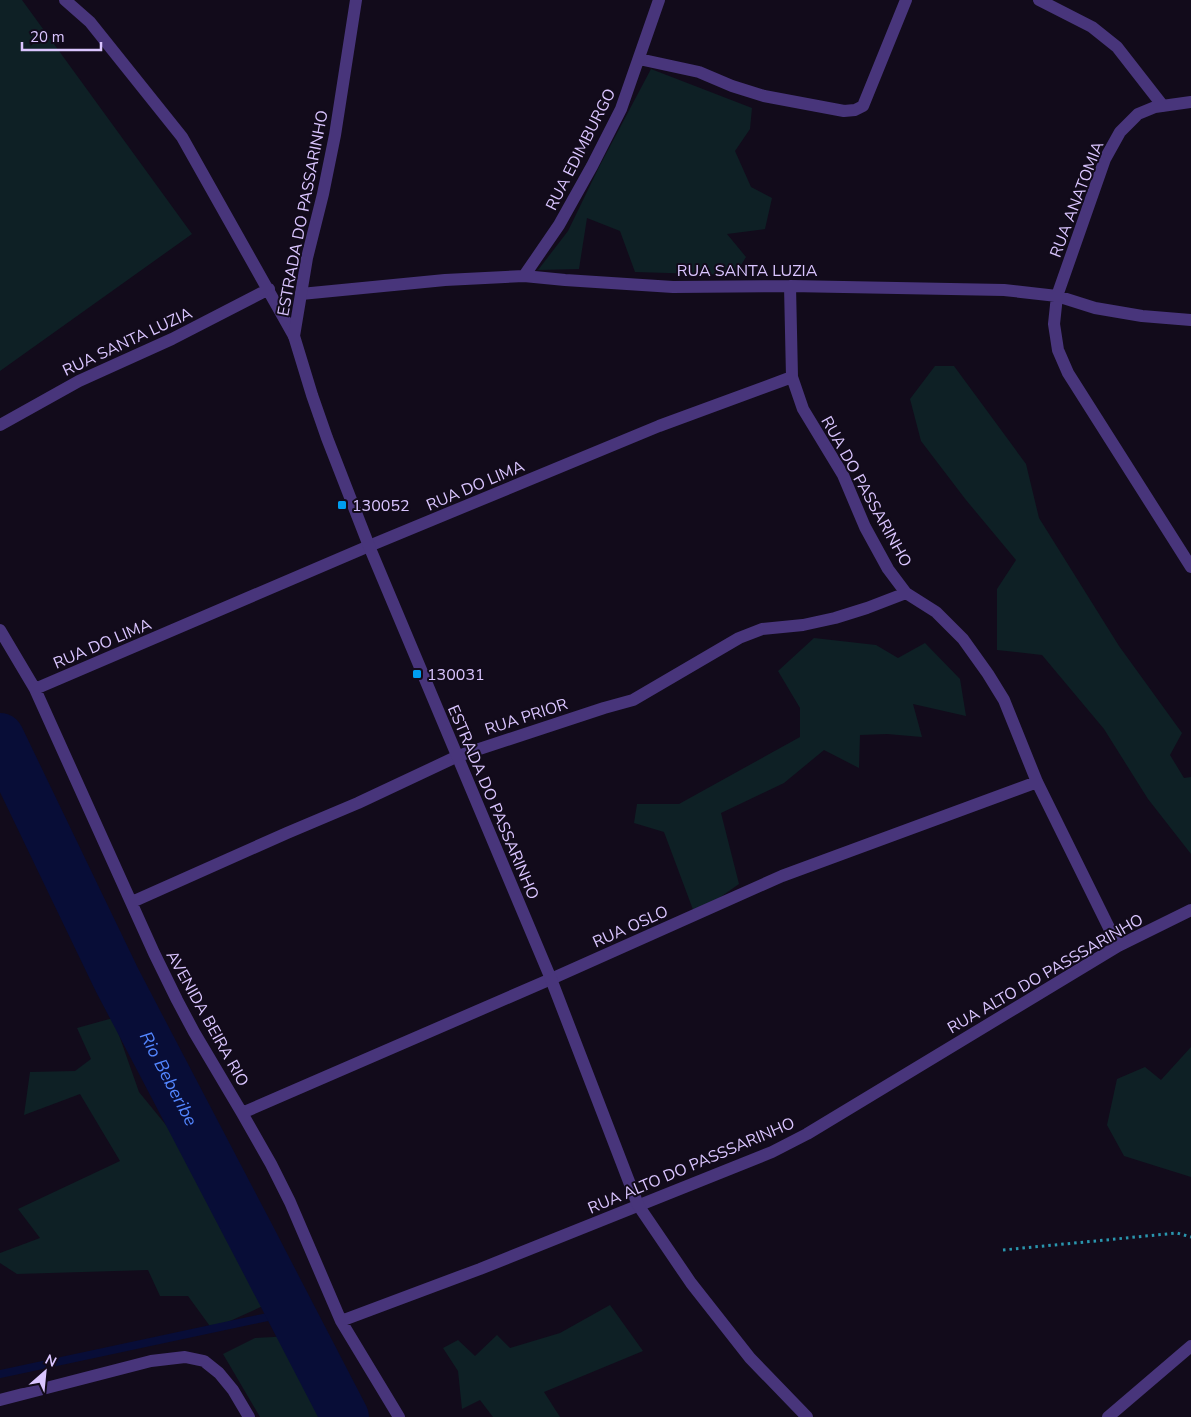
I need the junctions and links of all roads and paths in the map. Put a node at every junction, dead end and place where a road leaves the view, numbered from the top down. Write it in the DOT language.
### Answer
graph roads {
  1 [pos="65,0"];
  2 [pos="356,0"];
  3 [pos="659,0"];
  4 [pos="906,0"];
  5 [pos="1038,0"];
  6 [pos="639,59"];
  7 [pos="1191,102"];
  8 [pos="1163,106"];
  9 [pos="524,276"];
  10 [pos="790,286"];
  11 [pos="269,290"];
  12 [pos="301,294"];
  13 [pos="1056,296"];
  14 [pos="1191,320"];
  15 [pos="294,336"];
  16 [pos="792,377"];
  17 [pos="0,425"];
  18 [pos="369,546"];
  19 [pos="1191,568"];
  20 [pos="906,593"];
  21 [pos="0,630"];
  22 [pos="34,689"];
  23 [pos="458,756"];
  24 [pos="1037,782"];
  25 [pos="132,902"];
  26 [pos="1191,910"];
  27 [pos="1118,946"];
  28 [pos="551,980"];
  29 [pos="242,1113"];
  30 [pos="638,1205"];
  31 [pos="1191,1237"];
  32 [pos="1003,1250"];
  33 [pos="342,1321"];
  34 [pos="1191,1346"];
  35 [pos="0,1400"];
  36 [pos="249,1417"];
  37 [pos="399,1417"];
  38 [pos="807,1417"];
  39 [pos="1108,1417"];
  1 -- 11 [label="street"];
  2 -- 12 [label="street, ESTRADA DO PASSARINHO"];
  3 -- 6 [label="street, RUA EDIMBURGO"];
  4 -- 6 [label="street"];
  5 -- 8 [label="street"];
  6 -- 9 [label="street, RUA EDIMBURGO"];
  7 -- 8 [label="street, RUA ANATOMIA"];
  8 -- 13 [label="street, RUA ANATOMIA"];
  9 -- 10 [label="street, RUA SANTA LUZIA"];
  9 -- 12 [label="street, RUA SANTA LUZIA"];
  10 -- 13 [label="street, RUA SANTA LUZIA"];
  10 -- 16 [label="street, RUA DO PASSARINHO"];
  11 -- 15 [label="street"];
  11 -- 17 [label="street, RUA SANTA LUZIA"];
  12 -- 15 [label="street, ESTRADA DO PASSARINHO"];
  13 -- 14 [label="street, RUA SANTA LUZIA"];
  13 -- 19 [label="street, RUA ANATOMIA"];
  15 -- 18 [label="street, ESTRADA DO PASSARINHO"];
  16 -- 18 [label="street, RUA DO LIMA"];
  16 -- 20 [label="street, RUA DO PASSARINHO"];
  18 -- 22 [label="street, RUA DO LIMA"];
  18 -- 23 [label="street, ESTRADA DO PASSARINHO"];
  20 -- 23 [label="street, RUA PRIOR"];
  20 -- 24 [label="street, RUA DO PASSARINHO"];
  21 -- 22 [label="street, AVENIDA BEIRA RIO"];
  22 -- 25 [label="street, AVENIDA BEIRA RIO"];
  23 -- 25 [label="street, RUA PRIOR"];
  23 -- 28 [label="street, ESTRADA DO PASSARINHO"];
  24 -- 27 [label="street, RUA DO PASSARINHO"];
  24 -- 28 [label="street, RUA OSLO"];
  25 -- 29 [label="street, AVENIDA BEIRA RIO"];
  26 -- 27 [label="street, RUA ALTO DO PASSSARINHO"];
  27 -- 30 [label="street, RUA ALTO DO PASSSARINHO"];
  28 -- 29 [label="street, RUA OSLO"];
  28 -- 30 [label="street, ESTRADA DO PASSARINHO"];
  29 -- 33 [label="street, AVENIDA BEIRA RIO"];
  30 -- 33 [label="street, RUA ALTO DO PASSSARINHO"];
  30 -- 38 [label="street, ESTRADA DO PASSARINHO"];
  31 -- 32 [label="path"];
  33 -- 37 [label="street, AVENIDA BEIRA RIO"];
  34 -- 39 [label="street"];
  35 -- 36 [label="street"];
}
